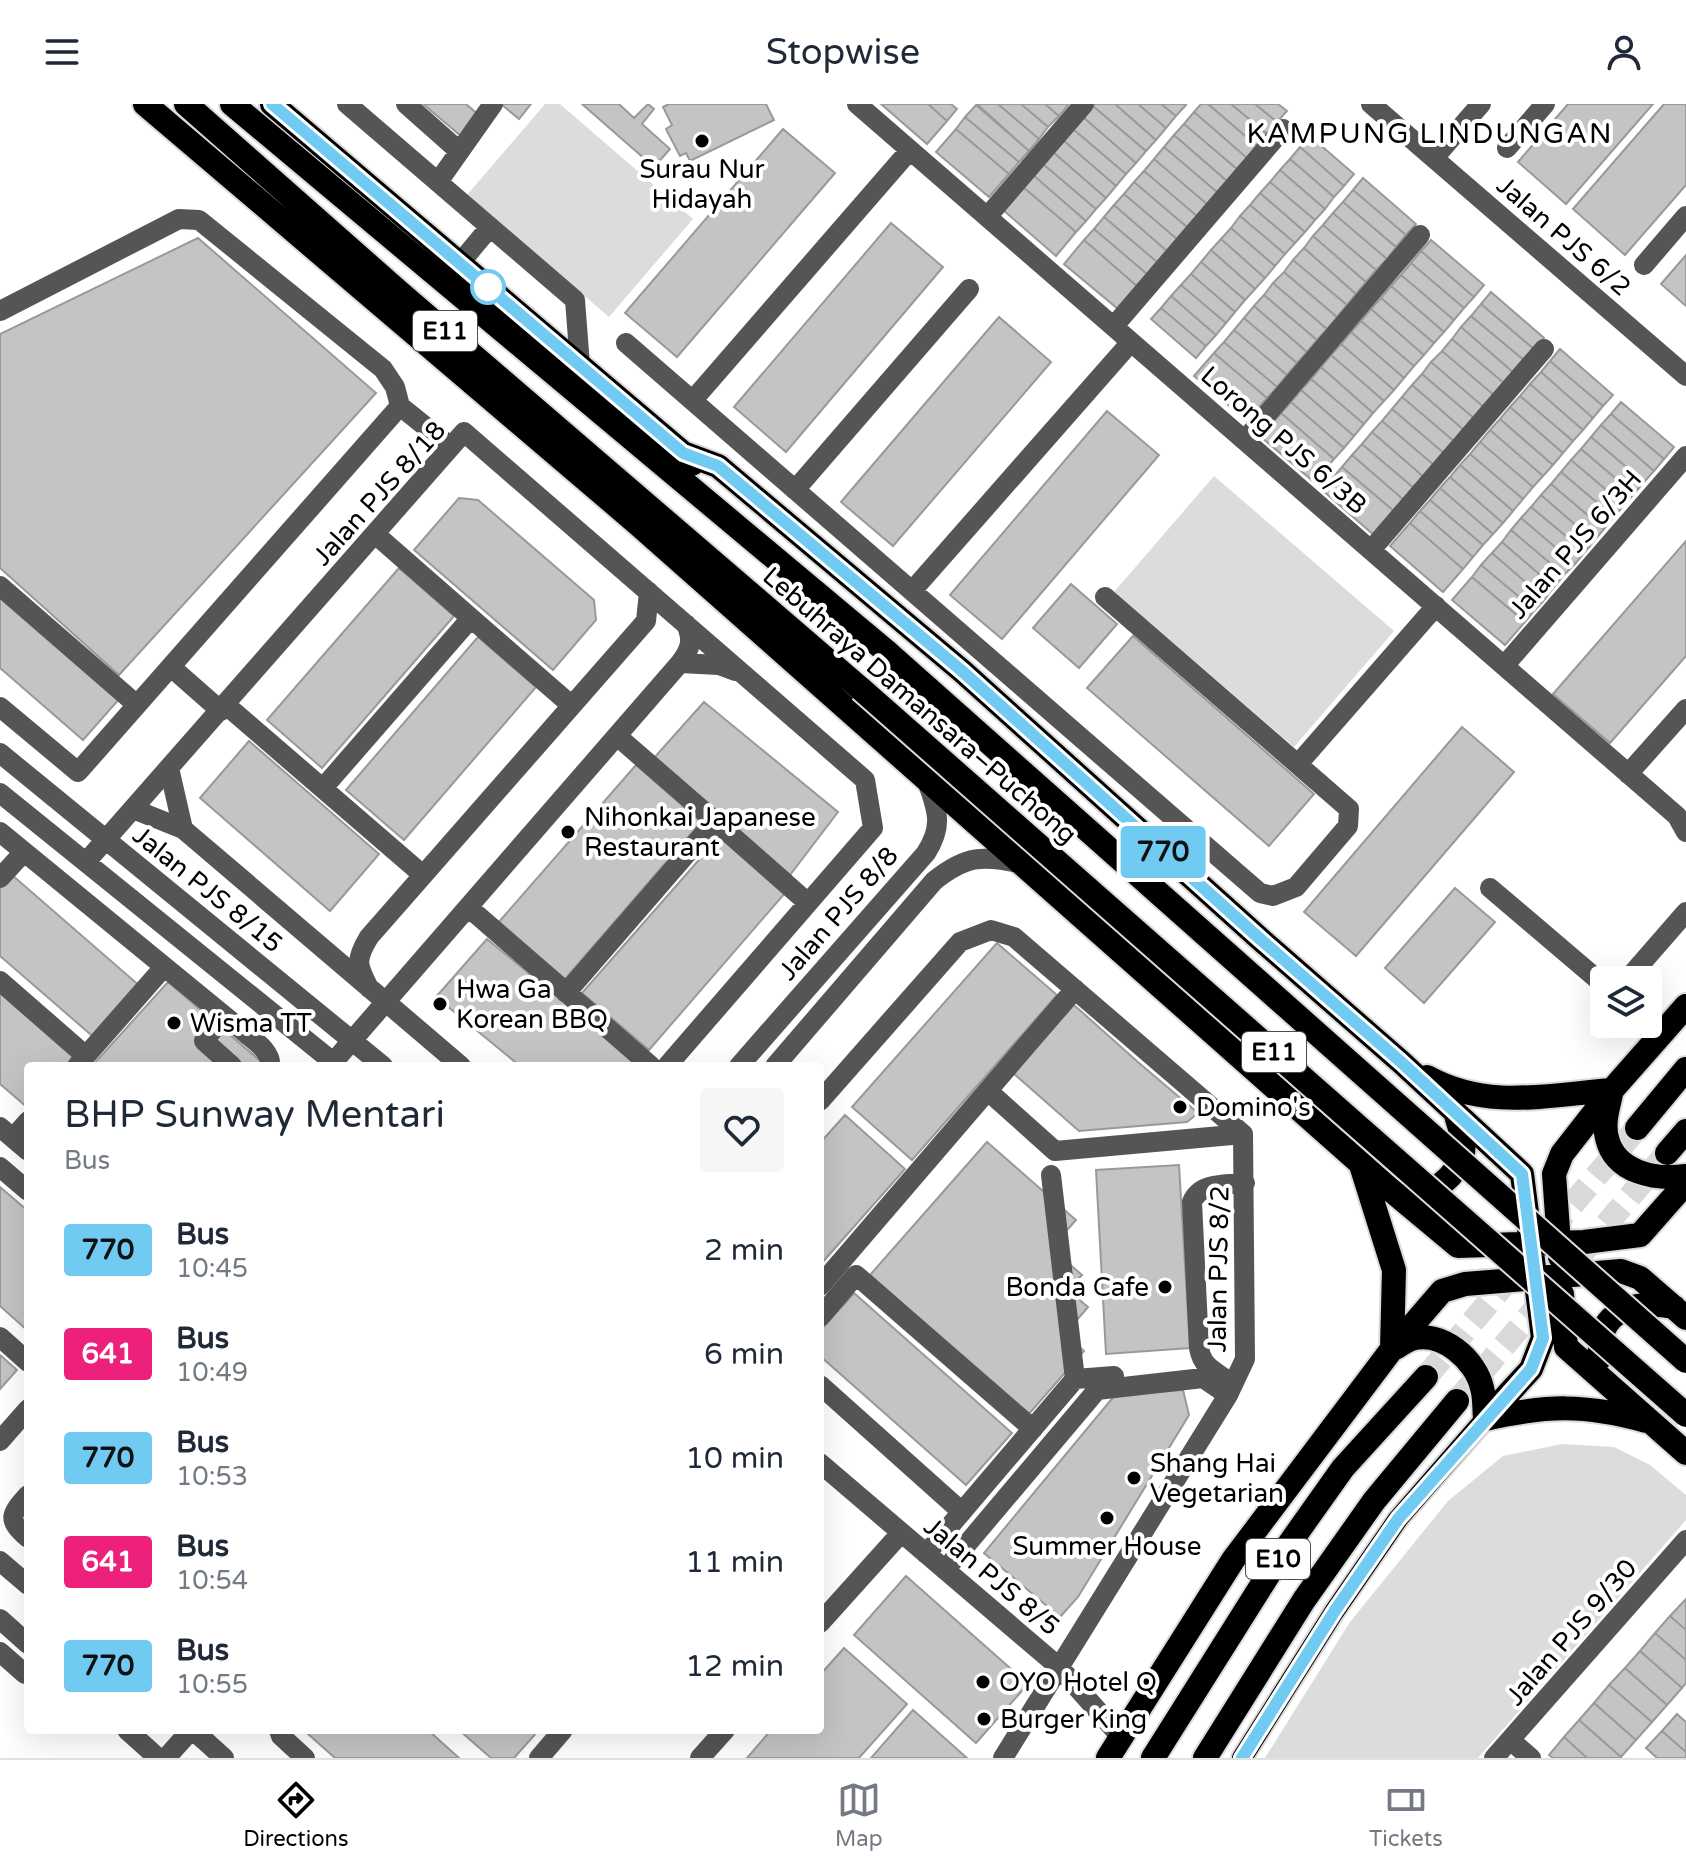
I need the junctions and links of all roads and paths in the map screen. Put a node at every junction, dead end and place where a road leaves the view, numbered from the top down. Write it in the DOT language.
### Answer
graph roads {
  1 [pos="145,104"];
  2 [pos="186,104"];
  3 [pos="232,104"];
  4 [pos="347,104"];
  5 [pos="406,104"];
  6 [pos="493,104"];
  7 [pos="857,104"];
  8 [pos="1084,104"];
  9 [pos="1371,104"];
  10 [pos="1481,104"];
  11 [pos="1545,104"];
  12 [pos="279,106"];
  13 [pos="167,122"];
  14 [pos="1283,129"];
  15 [pos="1507,148"];
  16 [pos="910,150"];
  17 [pos="459,151"];
  18 [pos="1434,158"];
  19 [pos="438,182"];
  20 [pos="297,201"];
  21 [pos="1686,216"];
  22 [pos="987,217"];
  23 [pos="490,227"];
  24 [pos="1420,235"];
  25 [pos="460,263"];
  26 [pos="1644,265"];
  27 [pos="969,289"];
  28 [pos="0,311"];
  29 [pos="1114,326"];
  30 [pos="1131,342"];
  31 [pos="626,343"];
  32 [pos="1544,349"];
  33 [pos="580,365"];
  34 [pos="1686,376"];
  35 [pos="693,400"];
  36 [pos="400,406"];
  37 [pos="1245,440"];
  38 [pos="451,447"];
  39 [pos="683,453"];
  40 [pos="1686,456"];
  41 [pos="795,490"];
  42 [pos="375,534"];
  43 [pos="767,550"];
  44 [pos="1371,550"];
  45 [pos="0,586"];
  46 [pos="912,591"];
  47 [pos="649,592"];
  48 [pos="1105,597"];
  49 [pos="1436,606"];
  50 [pos="471,618"];
  51 [pos="646,621"];
  52 [pos="686,624"];
  53 [pos="680,663"];
  54 [pos="1504,666"];
  55 [pos="171,667"];
  56 [pos="746,676"];
  57 [pos="137,705"];
  58 [pos="571,705"];
  59 [pos="0,707"];
  60 [pos="223,708"];
  61 [pos="1686,709"];
  62 [pos="617,736"];
  63 [pos="0,753"];
  64 [pos="1298,764"];
  65 [pos="169,768"];
  66 [pos="1628,774"];
  67 [pos="927,781"];
  68 [pos="323,788"];
  69 [pos="0,793"];
  70 [pos="17,806"];
  71 [pos="133,809"];
  72 [pos="1683,818"];
  73 [pos="715,821"];
  74 [pos="0,825"];
  75 [pos="183,829"];
  76 [pos="0,832"];
  77 [pos="106,840"];
  78 [pos="24,852"];
  79 [pos="86,862"];
  80 [pos="1023,864"];
  81 [pos="423,875"];
  82 [pos="0,878"];
  83 [pos="1490,888"];
  84 [pos="808,903"];
  85 [pos="468,907"];
  86 [pos="1686,912"];
  87 [pos="369,937"];
  88 [pos="314,941"];
  89 [pos="1639,966"];
  90 [pos="164,967"];
  91 [pos="1590,973"];
  92 [pos="0,981"];
  93 [pos="369,988"];
  94 [pos="1075,989"];
  95 [pos="566,993"];
  96 [pos="386,1002"];
  97 [pos="1686,1006"];
  98 [pos="265,1007"];
  99 [pos="224,1016"];
  100 [pos="243,1031"];
  101 [pos="353,1040"];
  102 [pos="81,1061"];
  103 [pos="228,1062"];
  104 [pos="271,1062"];
  105 [pos="330,1062"];
  106 [pos="336,1062"];
  107 [pos="378,1062"];
  108 [pos="456,1062"];
  109 [pos="646,1062"];
  110 [pos="670,1062"];
  111 [pos="743,1062"];
  112 [pos="778,1062"];
  113 [pos="1401,1062"];
  114 [pos="1686,1069"];
  115 [pos="1612,1090"];
  116 [pos="988,1091"];
  117 [pos="824,1096"];
  118 [pos="1456,1115"];
  119 [pos="1637,1128"];
  120 [pos="1686,1131"];
  121 [pos="1243,1134"];
  122 [pos="1667,1153"];
  123 [pos="1359,1161"];
  124 [pos="0,1167"];
  125 [pos="1051,1175"];
  126 [pos="1686,1176"];
  127 [pos="1245,1183"];
  128 [pos="1686,1183"];
  129 [pos="1386,1186"];
  130 [pos="24,1188"];
  131 [pos="1559,1243"];
  132 [pos="1532,1245"];
  133 [pos="1561,1276"];
  134 [pos="1535,1278"];
  135 [pos="824,1281"];
  136 [pos="824,1312"];
  137 [pos="1680,1313"];
  138 [pos="0,1337"];
  139 [pos="1392,1349"];
  140 [pos="24,1358"];
  141 [pos="1686,1361"];
  142 [pos="1207,1367"];
  143 [pos="1426,1377"];
  144 [pos="1075,1379"];
  145 [pos="1610,1386"];
  146 [pos="824,1389"];
  147 [pos="1231,1390"];
  148 [pos="1457,1401"];
  149 [pos="24,1414"];
  150 [pos="1686,1415"];
  151 [pos="1485,1419"];
  152 [pos="1652,1423"];
  153 [pos="1033,1429"];
  154 [pos="0,1441"];
  155 [pos="1686,1453"];
  156 [pos="824,1466"];
  157 [pos="24,1499"];
  158 [pos="962,1512"];
  159 [pos="901,1533"];
  160 [pos="24,1534"];
  161 [pos="1686,1540"];
  162 [pos="926,1554"];
  163 [pos="0,1561"];
  164 [pos="945,1570"];
  165 [pos="24,1582"];
  166 [pos="0,1619"];
  167 [pos="824,1619"];
  168 [pos="24,1640"];
  169 [pos="0,1652"];
  170 [pos="1059,1667"];
  171 [pos="24,1673"];
  172 [pos="188,1734"];
  173 [pos="197,1734"];
  174 [pos="280,1734"];
  175 [pos="560,1734"];
  176 [pos="721,1734"];
  177 [pos="141,1735"];
  178 [pos="1121,1737"];
  179 [pos="1510,1740"];
  180 [pos="158,1758"];
  181 [pos="166,1758"];
  182 [pos="224,1758"];
  183 [pos="305,1758"];
  184 [pos="539,1758"];
  185 [pos="700,1758"];
  186 [pos="1003,1758"];
  187 [pos="1108,1758"];
  188 [pos="1153,1758"];
  189 [pos="1205,1758"];
  190 [pos="1242,1758"];
  191 [pos="1494,1758"];
  192 [pos="1531,1758"];
  1 -- 13 [label="highway"];
  2 -- 20 [label="highway, Lebuhraya Damansara–Puchong / E11"];
  3 -- 43 [label="highway, Lebuhraya Damansara–Puchong / E11"];
  4 -- 19 [label="street"];
  5 -- 17 [label="street"];
  6 -- 17 [label="street"];
  7 -- 16 [label="street, Lorong PJS 6/3B"];
  8 -- 22 [label="street"];
  9 -- 18 [label="street, Jalan PJS 6/2"];
  10 -- 18 [label="street"];
  11 -- 15 [label="street"];
  12 -- 25 [label="highway"];
  13 -- 20 [label="highway"];
  13 -- 67 [label="highway"];
  14 -- 29 [label="street"];
  16 -- 22 [label="street, Lorong PJS 6/3B"];
  16 -- 35 [label="street"];
  17 -- 19 [label="street"];
  18 -- 34 [label="street, Jalan PJS 6/2"];
  19 -- 23 [label="street"];
  20 -- 150 [label="highway, Lebuhraya Damansara–Puchong / E11, bridge"];
  21 -- 26 [label="street"];
  22 -- 29 [label="street, Lorong PJS 6/3B"];
  23 -- 25 [label="street"];
  23 -- 33 [label="street"];
  24 -- 37 [label="street"];
  25 -- 33 [label="highway"];
  27 -- 41 [label="street"];
  28 -- 36 [label="street"];
  29 -- 30 [label="street, Lorong PJS 6/3B"];
  30 -- 37 [label="street, Lorong PJS 6/3B"];
  30 -- 46 [label="street"];
  31 -- 35 [label="street"];
  32 -- 44 [label="street"];
  33 -- 39 [label="highway"];
  35 -- 41 [label="street"];
  36 -- 38 [label="street"];
  36 -- 55 [label="street"];
  37 -- 44 [label="street, Lorong PJS 6/3B"];
  38 -- 42 [label="street, Jalan PJS 8/18"];
  38 -- 47 [label="street, Jalan PJS 8/18"];
  39 -- 43 [label="highway"];
  39 -- 113 [label="highway"];
  40 -- 54 [label="street, Jalan PJS 6/3H"];
  41 -- 46 [label="street"];
  42 -- 50 [label="street"];
  42 -- 60 [label="street, Jalan PJS 8/18"];
  43 -- 141 [label="highway, Lebuhraya Damansara–Puchong / E11, bridge"];
  44 -- 49 [label="street, Lorong PJS 6/3B"];
  45 -- 57 [label="street"];
  46 -- 64 [label="street"];
  47 -- 51 [label="street"];
  47 -- 52 [label="street, Jalan PJS 8/18"];
  48 -- 64 [label="street"];
  49 -- 54 [label="street, Lorong PJS 6/3B"];
  49 -- 64 [label="street"];
  50 -- 58 [label="street"];
  50 -- 68 [label="street"];
  51 -- 52 [label="street"];
  51 -- 58 [label="street"];
  52 -- 53 [label="street"];
  52 -- 56 [label="street, Jalan PJS 8/18"];
  53 -- 56 [label="street, Jalan PJS 8/18"];
  53 -- 62 [label="street"];
  54 -- 66 [label="street, Lorong PJS 6/3B"];
  55 -- 57 [label="street"];
  55 -- 60 [label="street"];
  56 -- 84 [label="street, Jalan PJS 8/18"];
  57 -- 59 [label="street"];
  58 -- 81 [label="street"];
  60 -- 65 [label="street, Jalan PJS 8/18"];
  60 -- 68 [label="street"];
  61 -- 66 [label="street"];
  62 -- 73 [label="street"];
  62 -- 85 [label="street"];
  63 -- 77 [label="street, Jalan PJS 8/15"];
  65 -- 71 [label="street, Jalan PJS 8/18"];
  65 -- 75 [label="street"];
  66 -- 72 [label="street, Lorong PJS 6/3B"];
  67 -- 80 [label="highway"];
  67 -- 111 [label="street, Jalan PJS 8/8"];
  68 -- 81 [label="street"];
  69 -- 70 [label="street"];
  70 -- 74 [label="street"];
  70 -- 79 [label="street"];
  71 -- 75 [label="street"];
  71 -- 77 [label="street, Jalan PJS 8/18"];
  73 -- 84 [label="street"];
  73 -- 95 [label="street"];
  75 -- 88 [label="street"];
  76 -- 78 [label="street"];
  77 -- 79 [label="street, Jalan PJS 8/18"];
  77 -- 101 [label="street, Jalan PJS 8/15"];
  78 -- 82 [label="street"];
  78 -- 90 [label="street"];
  79 -- 98 [label="street"];
  80 -- 112 [label="street, Jalan PJS 8/8"];
  80 -- 123 [label="highway"];
  81 -- 87 [label="street"];
  83 -- 91 [label="street"];
  84 -- 110 [label="street, Jalan PJS 8/18"];
  85 -- 95 [label="street"];
  85 -- 96 [label="street"];
  86 -- 89 [label="street"];
  87 -- 88 [label="street"];
  87 -- 93 [label="street"];
  88 -- 93 [label="street"];
  90 -- 99 [label="street"];
  90 -- 102 [label="street"];
  92 -- 102 [label="street"];
  93 -- 96 [label="street"];
  94 -- 116 [label="street"];
  94 -- 117 [label="street"];
  94 -- 121 [label="street"];
  95 -- 109 [label="street"];
  96 -- 101 [label="street"];
  96 -- 108 [label="street"];
  97 -- 115 [label="highway"];
  98 -- 100 [label="street"];
  98 -- 105 [label="street"];
  99 -- 100 [label="street"];
  99 -- 103 [label="street"];
  100 -- 104 [label="street"];
  101 -- 106 [label="street"];
  101 -- 107 [label="street, Jalan PJS 8/15"];
  113 -- 115 [label="highway"];
  113 -- 118 [label="highway"];
  114 -- 119 [label="highway"];
  115 -- 126 [label="highway"];
  115 -- 131 [label="highway"];
  116 -- 121 [label="street"];
  116 -- 135 [label="street"];
  118 -- 129 [label="highway"];
  118 -- 132 [label="highway"];
  120 -- 122 [label="highway"];
  121 -- 127 [label="street, Jalan PJS 8/2"];
  123 -- 129 [label="highway"];
  123 -- 139 [label="highway"];
  124 -- 130 [label="street"];
  125 -- 144 [label="street"];
  127 -- 142 [label="street"];
  127 -- 147 [label="street, Jalan PJS 8/2"];
  128 -- 131 [label="highway"];
  129 -- 132 [label="highway"];
  131 -- 132 [label="highway"];
  131 -- 133 [label="highway"];
  132 -- 134 [label="highway"];
  133 -- 134 [label="highway"];
  133 -- 137 [label="highway"];
  133 -- 145 [label="highway"];
  134 -- 139 [label="highway"];
  134 -- 151 [label="highway"];
  136 -- 153 [label="street"];
  137 -- 145 [label="highway"];
  138 -- 140 [label="street"];
  139 -- 151 [label="highway"];
  139 -- 178 [label="highway"];
  142 -- 144 [label="street"];
  142 -- 147 [label="street"];
  143 -- 188 [label="highway, E10"];
  144 -- 153 [label="street"];
  145 -- 152 [label="highway"];
  146 -- 158 [label="street"];
  147 -- 164 [label="street"];
  147 -- 170 [label="street, Jalan PJS 8/2"];
  148 -- 189 [label="highway, E10"];
  149 -- 154 [label="street"];
  151 -- 152 [label="highway"];
  151 -- 190 [label="main road"];
  152 -- 155 [label="highway"];
  153 -- 158 [label="street"];
  156 -- 159 [label="street, Jalan PJS 8/5"];
  157 -- 160 [label="street"];
  158 -- 162 [label="street"];
  159 -- 162 [label="street, Jalan PJS 8/5"];
  159 -- 167 [label="street"];
  161 -- 179 [label="street, Jalan PJS 9/30"];
  162 -- 164 [label="street, Jalan PJS 8/5"];
  163 -- 165 [label="street"];
  164 -- 170 [label="street, Jalan PJS 8/5"];
  166 -- 168 [label="street"];
  169 -- 171 [label="street"];
  170 -- 178 [label="street, Jalan PJS 8/5"];
  170 -- 186 [label="street, Jalan PJS 8/2"];
  172 -- 181 [label="street"];
  173 -- 182 [label="street"];
  174 -- 183 [label="street"];
  175 -- 184 [label="street"];
  176 -- 185 [label="street"];
  177 -- 180 [label="street"];
  178 -- 187 [label="highway"];
  179 -- 191 [label="street, Jalan PJS 9/30"];
  179 -- 192 [label="street"];
}
